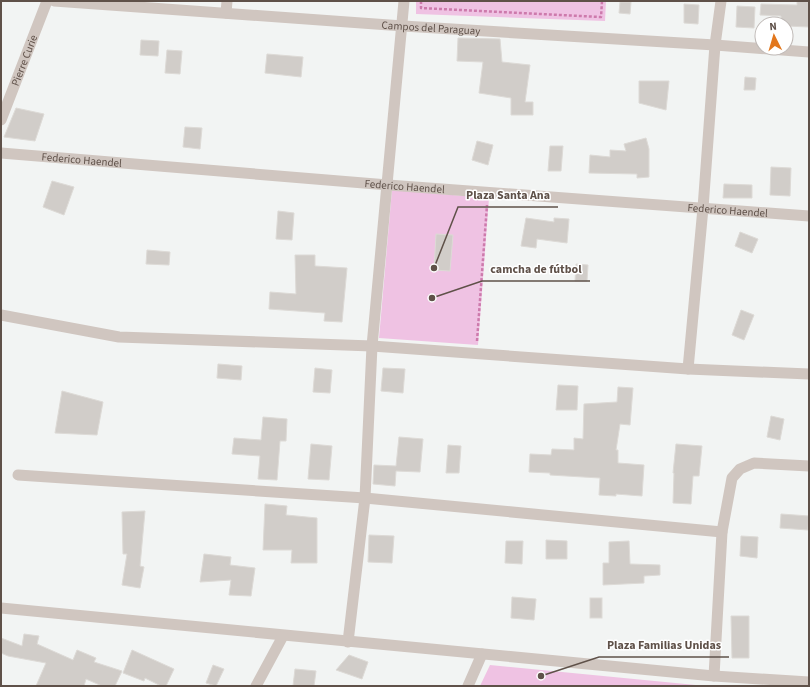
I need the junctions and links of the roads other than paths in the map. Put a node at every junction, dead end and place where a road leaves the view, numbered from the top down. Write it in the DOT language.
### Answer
graph roads {
  1 [pos="47,1"];
  2 [pos="54,1"];
  3 [pos="227,1"];
  4 [pos="404,1"];
  5 [pos="721,1"];
  6 [pos="226,13"];
  7 [pos="403,26"];
  8 [pos="715,45"];
  9 [pos="809,52"];
  10 [pos="1,120"];
  11 [pos="1,153"];
  12 [pos="388,185"];
  13 [pos="703,208"];
  14 [pos="809,216"];
  15 [pos="1,315"];
  16 [pos="372,346"];
  17 [pos="688,369"];
  18 [pos="809,374"];
  19 [pos="809,466"];
  20 [pos="18,475"];
  21 [pos="365,498"];
  22 [pos="722,532"];
  23 [pos="1,608"];
  24 [pos="283,636"];
  25 [pos="348,642"];
  26 [pos="482,654"];
  27 [pos="714,676"];
  28 [pos="809,682"];
  29 [pos="256,686"];
  30 [pos="468,686"];
  1 -- 10 [label="street, Pierre Curie"];
  2 -- 6 [label="street, Campos del Paraguay"];
  3 -- 6 [label="street"];
  4 -- 7 [label="street"];
  5 -- 8 [label="street"];
  6 -- 7 [label="street, Campos del Paraguay"];
  7 -- 8 [label="street, Campos del Paraguay"];
  7 -- 12 [label="street"];
  8 -- 9 [label="street, Campos del Paraguay"];
  8 -- 13 [label="street"];
  11 -- 12 [label="street, Federico Haendel"];
  12 -- 13 [label="street, Federico Haendel"];
  12 -- 16 [label="street"];
  13 -- 14 [label="street, Federico Haendel"];
  13 -- 17 [label="street"];
  15 -- 16 [label="street"];
  16 -- 17 [label="street"];
  16 -- 21 [label="street"];
  17 -- 18 [label="street"];
  19 -- 22 [label="street"];
  20 -- 21 [label="street"];
  21 -- 22 [label="street"];
  21 -- 25 [label="street"];
  22 -- 27 [label="street"];
  23 -- 24 [label="street"];
  24 -- 25 [label="street"];
  24 -- 29 [label="street"];
  25 -- 26 [label="street"];
  26 -- 27 [label="street"];
  26 -- 30 [label="street"];
  27 -- 28 [label="street"];
}
